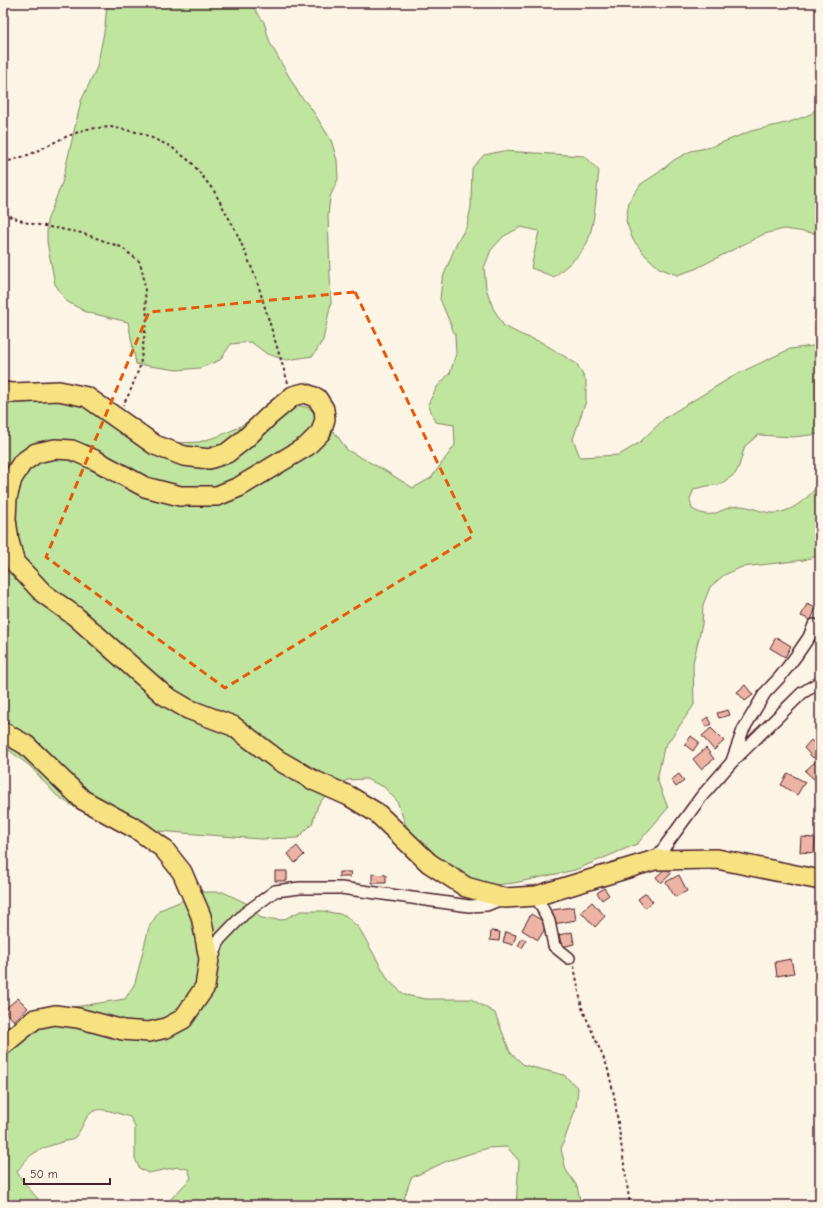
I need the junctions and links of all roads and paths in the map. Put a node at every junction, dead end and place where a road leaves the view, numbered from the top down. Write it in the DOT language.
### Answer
graph roads {
  1 [pos="3,161"];
  2 [pos="3,214"];
  3 [pos="3,392"];
  4 [pos="293,396"];
  5 [pos="116,417"];
  6 [pos="814,625"];
  7 [pos="820,682"];
  8 [pos="3,732"];
  9 [pos="731,763"];
  10 [pos="655,860"];
  11 [pos="820,880"];
  12 [pos="536,896"];
  13 [pos="505,898"];
  14 [pos="569,958"];
  15 [pos="204,987"];
  16 [pos="3,1045"];
  17 [pos="630,1205"];
  1 -- 4 [label="path"];
  2 -- 5 [label="path"];
  3 -- 5 [label="highway"];
  4 -- 5 [label="highway"];
  4 -- 13 [label="highway"];
  6 -- 9 [label="street"];
  7 -- 9 [label="street"];
  8 -- 15 [label="highway"];
  9 -- 10 [label="street"];
  10 -- 11 [label="highway"];
  10 -- 12 [label="highway"];
  12 -- 13 [label="highway"];
  12 -- 14 [label="street"];
  13 -- 15 [label="street"];
  14 -- 17 [label="path"];
  15 -- 16 [label="highway"];
}
